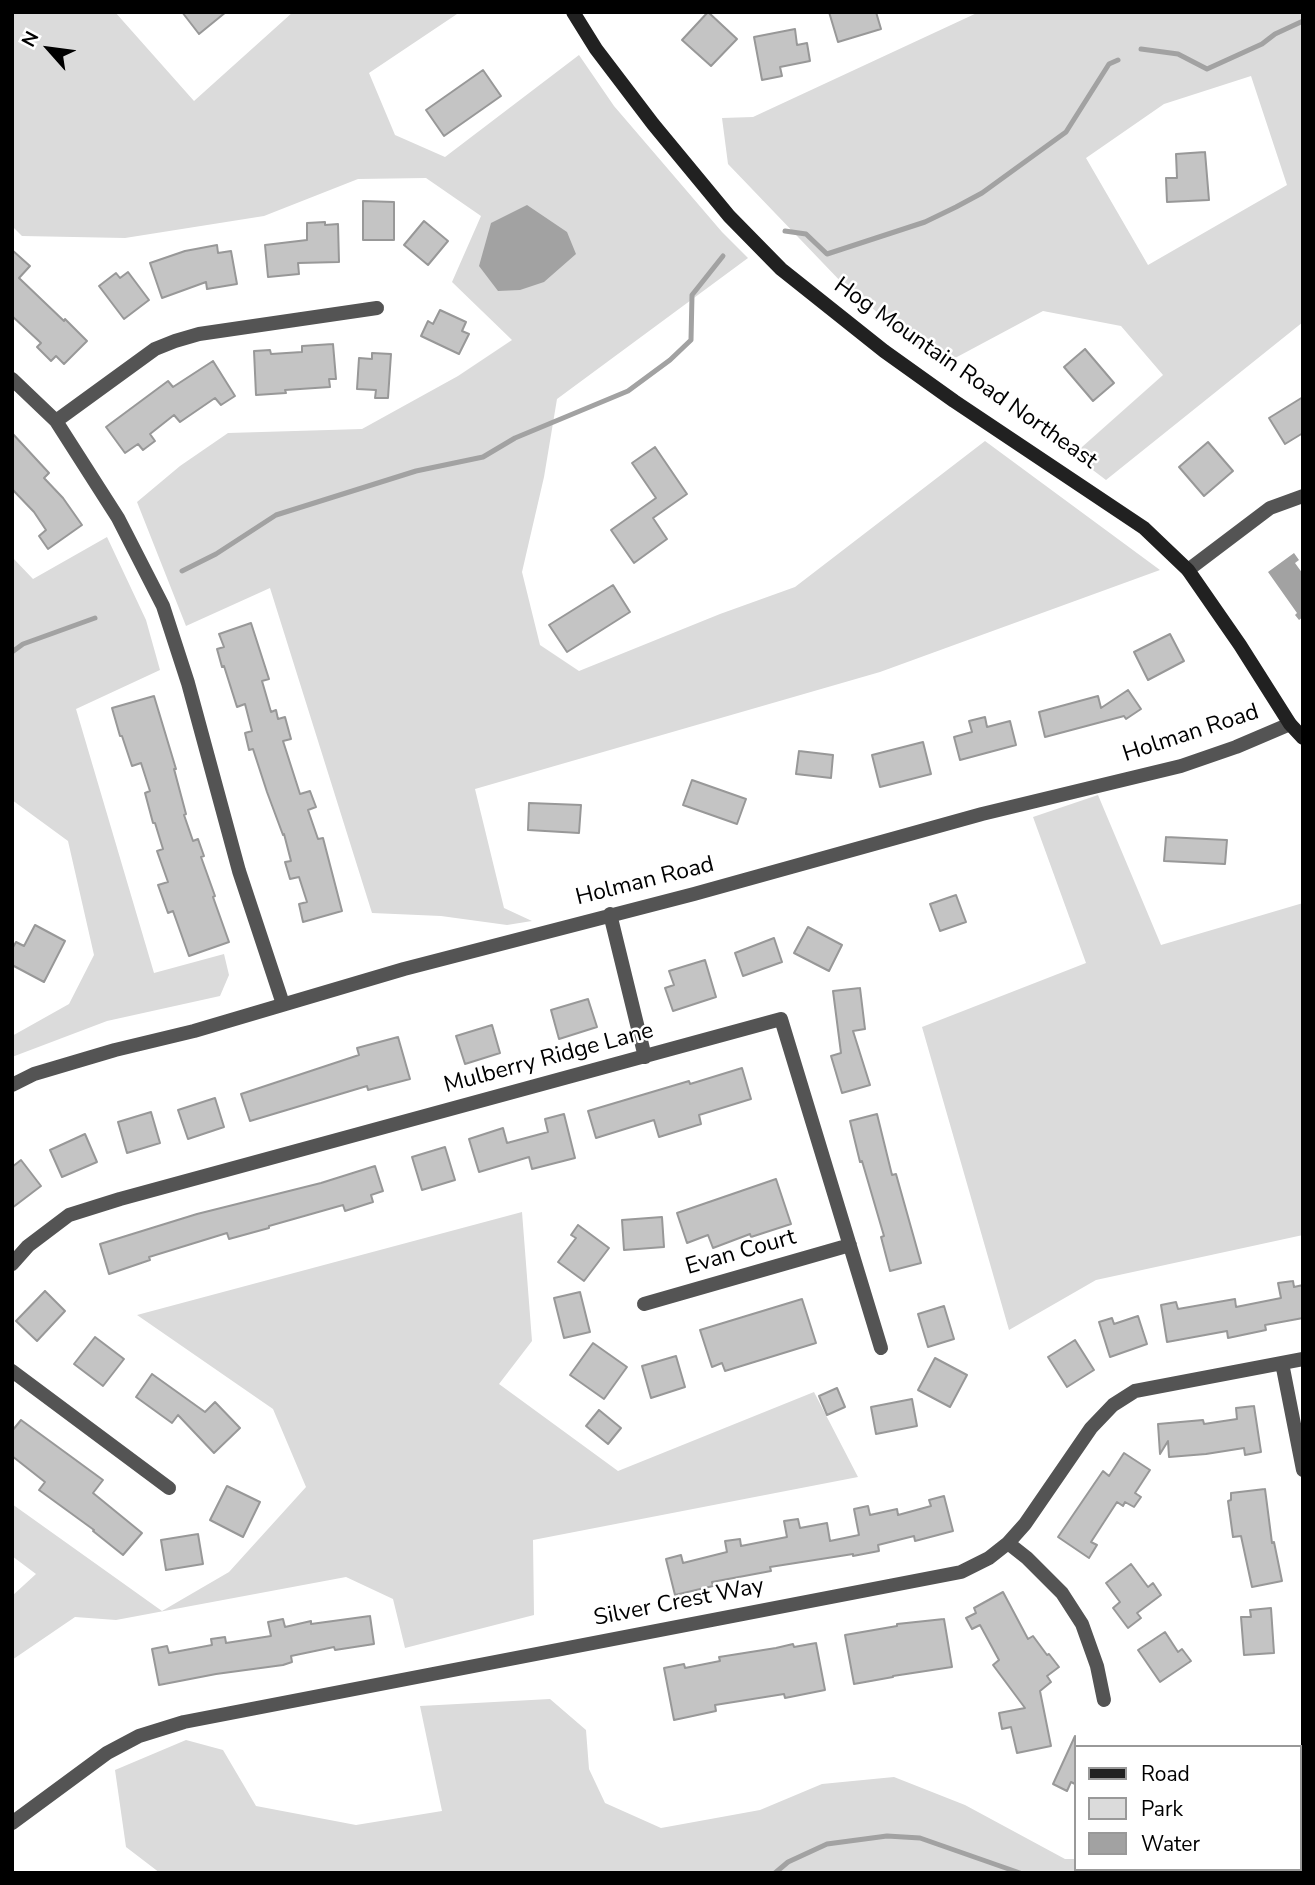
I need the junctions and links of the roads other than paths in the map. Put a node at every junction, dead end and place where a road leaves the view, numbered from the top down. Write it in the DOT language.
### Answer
graph roads {
  1 [pos="573,12"];
  2 [pos="377,308"];
  3 [pos="12,379"];
  4 [pos="56,421"];
  5 [pos="1303,496"];
  6 [pos="1188,570"];
  7 [pos="1290,724"];
  8 [pos="1303,738"];
  9 [pos="610,914"];
  10 [pos="284,1004"];
  11 [pos="645,1057"];
  12 [pos="12,1085"];
  13 [pos="850,1245"];
  14 [pos="12,1264"];
  15 [pos="644,1304"];
  16 [pos="881,1348"];
  17 [pos="1303,1359"];
  18 [pos="1282,1363"];
  19 [pos="12,1371"];
  20 [pos="1303,1470"];
  21 [pos="169,1488"];
  22 [pos="1008,1543"];
  23 [pos="1104,1700"];
  24 [pos="12,1823"];
  1 -- 6 [label="street, Hog Mountain Road Northeast"];
  2 -- 4 [label="street"];
  3 -- 4 [label="street"];
  4 -- 10 [label="street"];
  5 -- 6 [label="street"];
  6 -- 7 [label="street, Hog Mountain Road Northeast"];
  7 -- 8 [label="street, Hog Mountain Road Northeast"];
  7 -- 9 [label="street, Holman Road"];
  9 -- 10 [label="street, Holman Road"];
  9 -- 11 [label="street"];
  10 -- 12 [label="street, Holman Road"];
  11 -- 13 [label="street, Mulberry Ridge Lane"];
  11 -- 14 [label="street, Mulberry Ridge Lane"];
  13 -- 15 [label="street, Evan Court"];
  13 -- 16 [label="street, Mulberry Ridge Lane"];
  17 -- 18 [label="street, Silver Crest Way"];
  18 -- 20 [label="street"];
  18 -- 22 [label="street, Silver Crest Way"];
  19 -- 21 [label="street"];
  22 -- 23 [label="street"];
  22 -- 24 [label="street, Silver Crest Way"];
}
